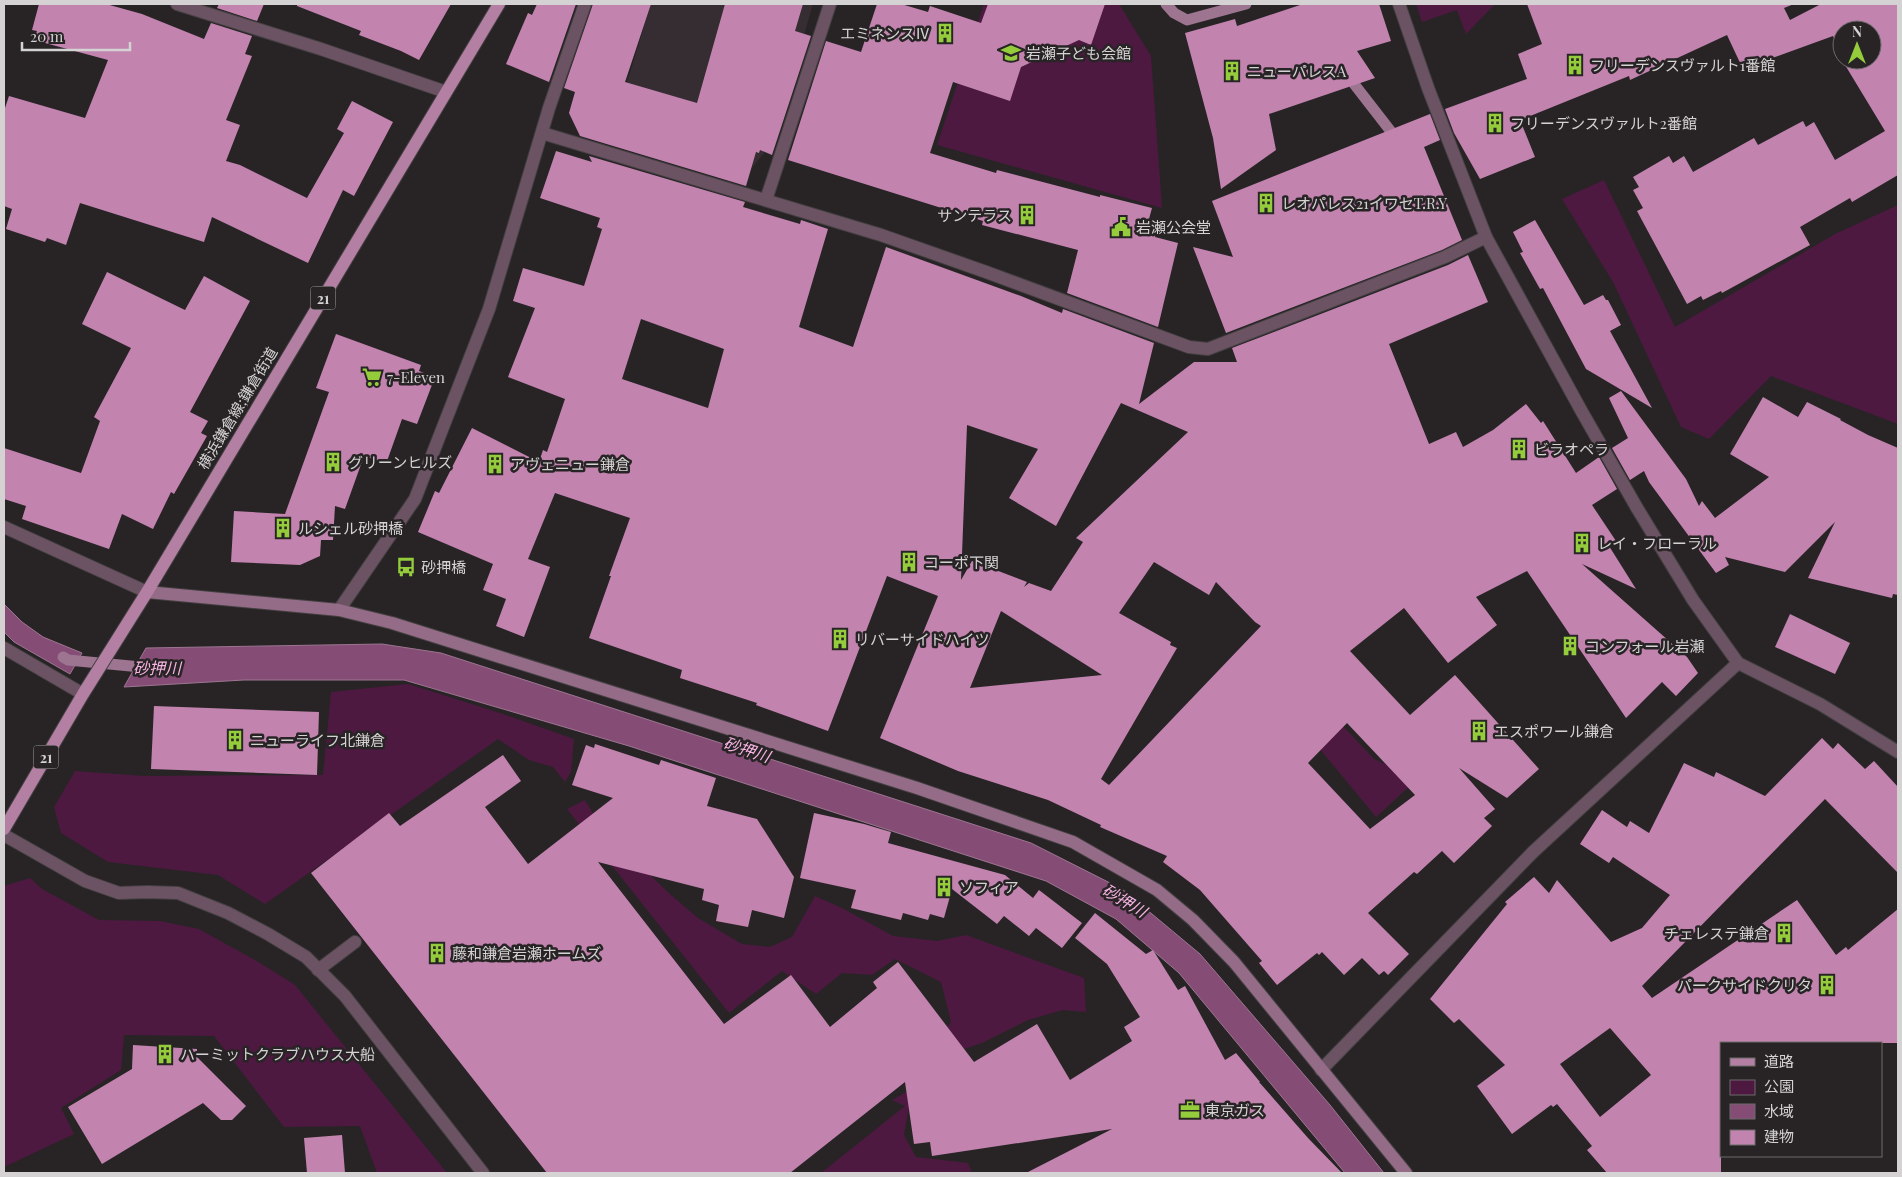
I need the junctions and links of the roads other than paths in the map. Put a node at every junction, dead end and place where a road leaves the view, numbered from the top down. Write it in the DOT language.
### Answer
graph roads {
  1 [pos="177,4"];
  2 [pos="499,4"];
  3 [pos="585,4"];
  4 [pos="830,4"];
  5 [pos="1399,4"];
  6 [pos="446,92"];
  7 [pos="542,133"];
  8 [pos="766,200"];
  9 [pos="1486,237"];
  10 [pos="4,527"];
  11 [pos="146,592"];
  12 [pos="339,610"];
  13 [pos="4,648"];
  14 [pos="1738,663"];
  15 [pos="86,690"];
  16 [pos="1898,752"];
  17 [pos="4,829"];
  18 [pos="4,835"];
  19 [pos="355,942"];
  20 [pos="318,970"];
  21 [pos="1321,1070"];
  22 [pos="1400,1171"];
  23 [pos="483,1173"];
  1 -- 6 [label="street"];
  2 -- 6 [label="main road, 横浜鎌倉線;鎌倉街道 / 21"];
  3 -- 7 [label="street"];
  4 -- 8 [label="street"];
  5 -- 9 [label="street"];
  6 -- 11 [label="main road, 横浜鎌倉線;鎌倉街道 / 21"];
  7 -- 8 [label="street"];
  7 -- 12 [label="street"];
  8 -- 9 [label="street"];
  9 -- 14 [label="street"];
  10 -- 11 [label="street"];
  11 -- 12 [label="street"];
  11 -- 15 [label="main road, 横浜鎌倉線;鎌倉街道 / 21"];
  12 -- 21 [label="street"];
  13 -- 15 [label="street"];
  14 -- 16 [label="street"];
  14 -- 21 [label="street"];
  15 -- 17 [label="main road, 横浜鎌倉線;鎌倉街道 / 21"];
  18 -- 20 [label="street"];
  19 -- 20 [label="street"];
  20 -- 23 [label="street"];
  21 -- 22 [label="street"];
}
